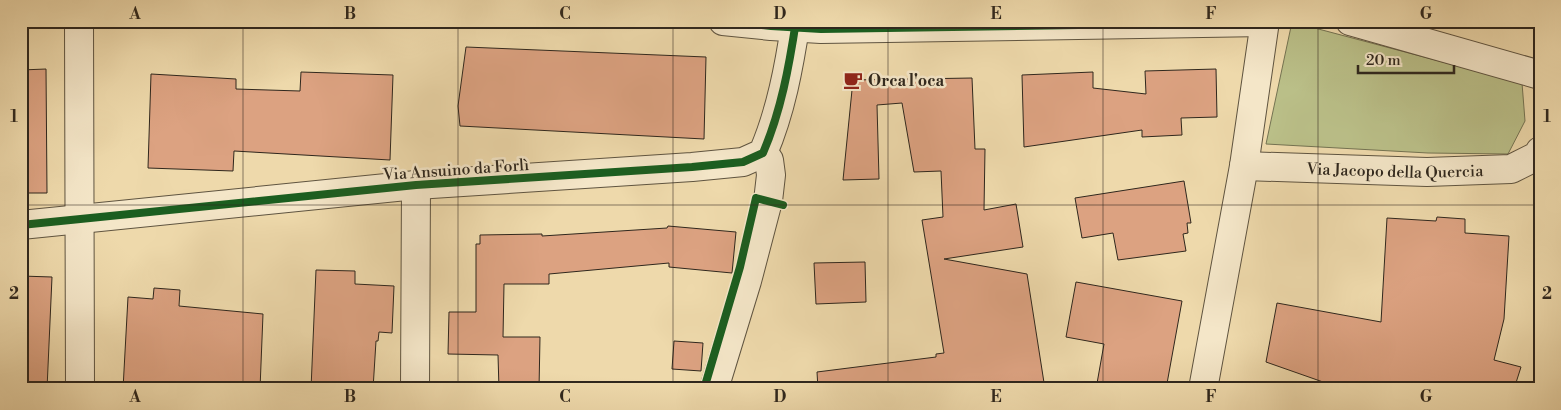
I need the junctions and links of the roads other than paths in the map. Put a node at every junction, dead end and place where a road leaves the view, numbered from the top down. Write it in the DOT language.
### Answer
graph roads {
  1 [pos="78,21"];
  2 [pos="723,21"];
  3 [pos="1350,21"];
  4 [pos="1265,22"];
  5 [pos="796,24"];
  6 [pos="1540,75"];
  7 [pos="1540,152"];
  8 [pos="763,153"];
  9 [pos="1244,166"];
  10 [pos="416,185"];
  11 [pos="79,220"];
  12 [pos="21,225"];
  13 [pos="80,389"];
  14 [pos="415,389"];
  15 [pos="714,389"];
  16 [pos="1203,389"];
  1 -- 11 [label="street"];
  2 -- 5 [label="street"];
  3 -- 6 [label="street"];
  4 -- 5 [label="street"];
  4 -- 9 [label="street"];
  5 -- 8 [label="street"];
  7 -- 9 [label="street, Via Jacopo della Quercia"];
  8 -- 10 [label="street, Via Ansuino da Forlì"];
  8 -- 15 [label="street"];
  9 -- 16 [label="street"];
  10 -- 11 [label="street, Via Ansuino da Forlì"];
  10 -- 14 [label="street, Via Ansuino da Forlì"];
  11 -- 12 [label="street, Via Ansuino da Forlì"];
  11 -- 13 [label="street"];
}
